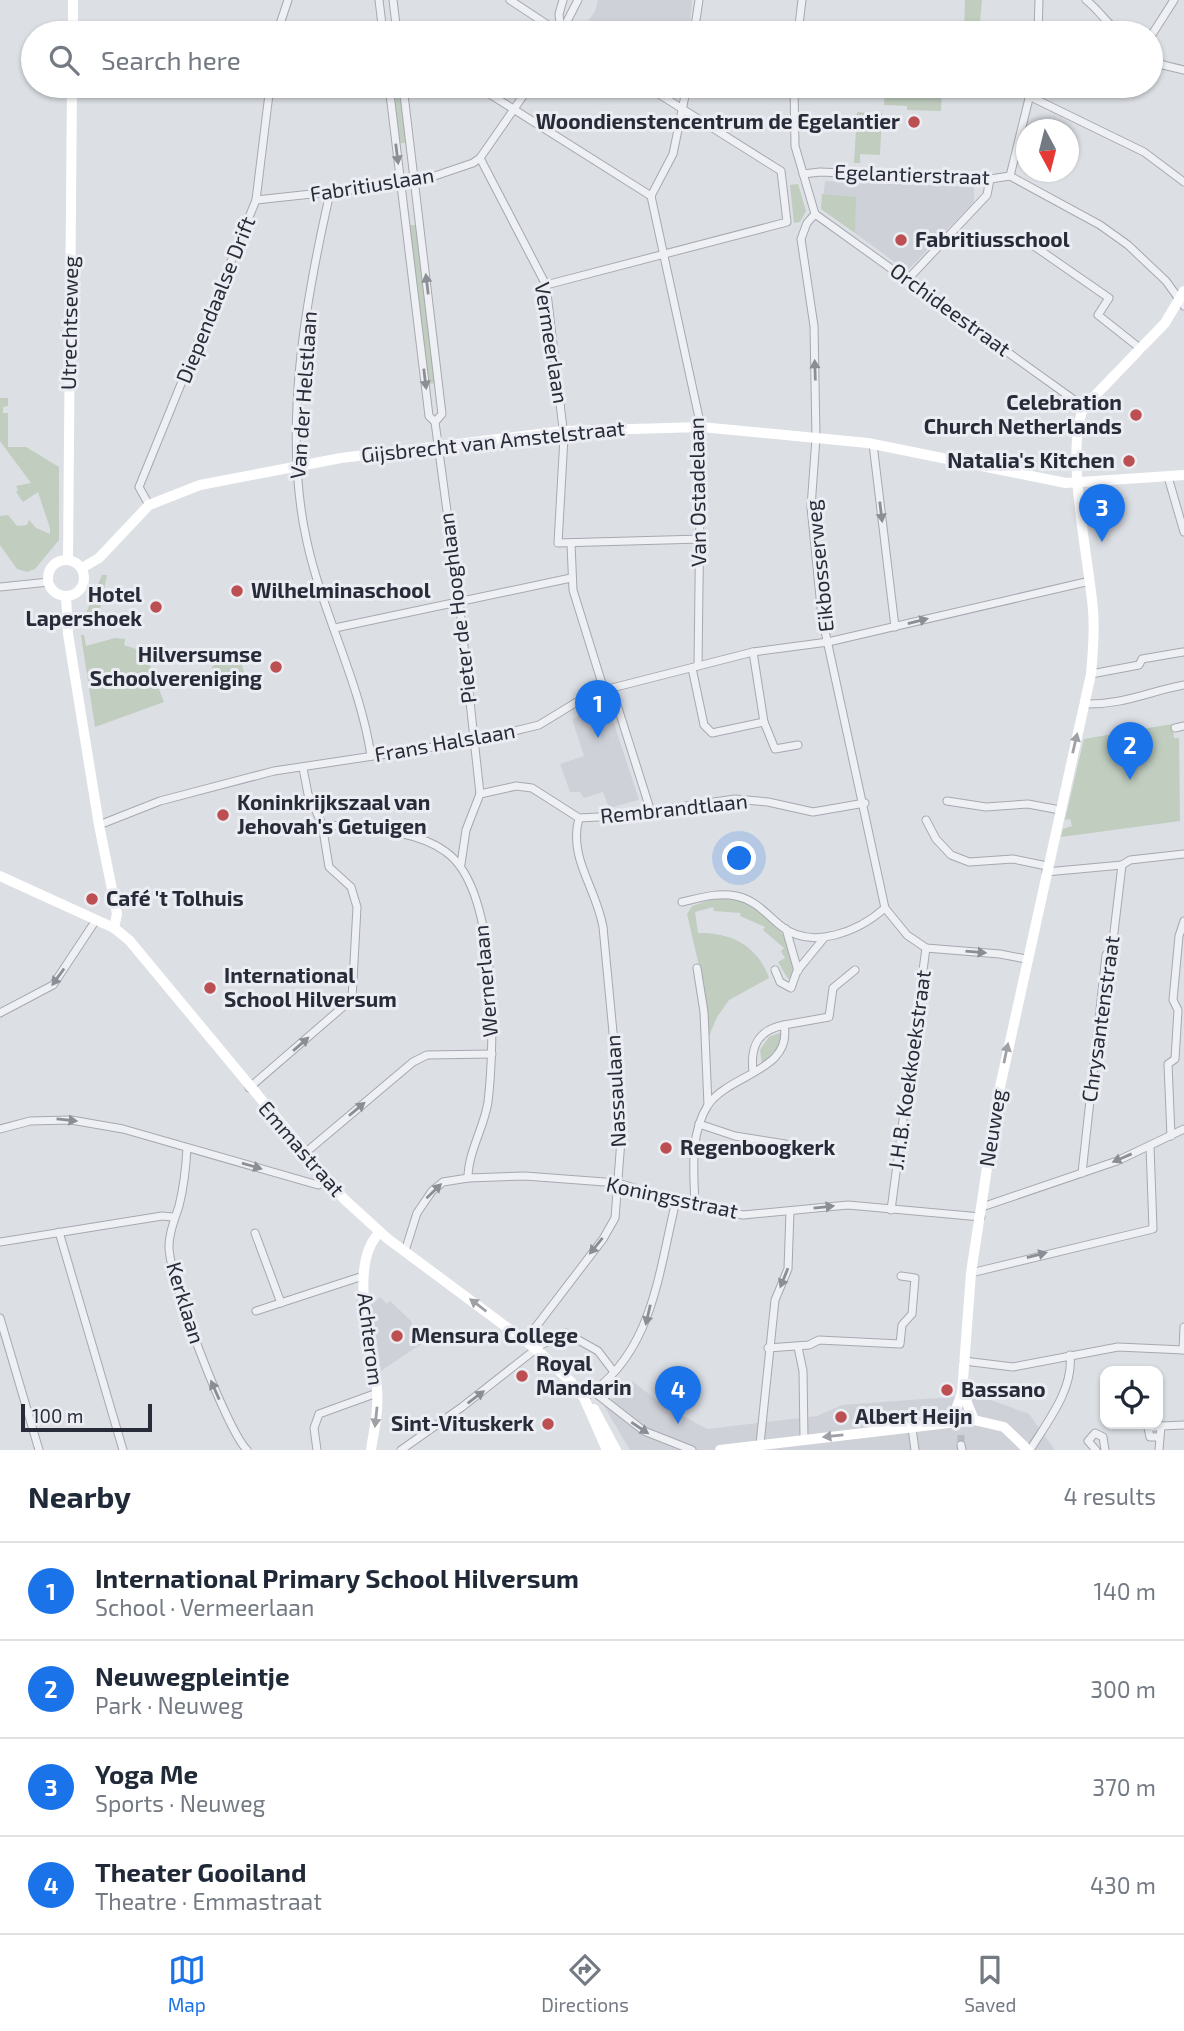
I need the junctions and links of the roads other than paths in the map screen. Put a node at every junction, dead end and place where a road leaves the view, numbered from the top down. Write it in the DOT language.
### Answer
graph roads {
  1 [pos="73,0"];
  2 [pos="288,0"];
  3 [pos="379,0"];
  4 [pos="393,0"];
  5 [pos="510,0"];
  6 [pos="563,0"];
  7 [pos="578,0"];
  8 [pos="699,0"];
  9 [pos="802,0"];
  10 [pos="1040,0"];
  11 [pos="1086,0"];
  12 [pos="1174,0"];
  13 [pos="73,21"];
  14 [pos="280,21"];
  15 [pos="382,21"];
  16 [pos="396,21"];
  17 [pos="542,21"];
  18 [pos="560,21"];
  19 [pos="567,21"];
  20 [pos="696,21"];
  21 [pos="799,21"];
  22 [pos="1039,21"];
  23 [pos="1103,21"];
  24 [pos="1161,21"];
  25 [pos="1163,65"];
  26 [pos="1184,70"];
  27 [pos="72,98"];
  28 [pos="269,98"];
  29 [pos="390,98"];
  30 [pos="404,98"];
  31 [pos="495,98"];
  32 [pos="523,98"];
  33 [pos="666,98"];
  34 [pos="685,98"];
  35 [pos="794,98"];
  36 [pos="1030,98"];
  37 [pos="1034,98"];
  38 [pos="684,109"];
  39 [pos="515,111"];
  40 [pos="480,158"];
  41 [pos="803,174"];
  42 [pos="1010,176"];
  43 [pos="990,179"];
  44 [pos="1184,182"];
  45 [pos="414,183"];
  46 [pos="401,185"];
  47 [pos="330,193"];
  48 [pos="651,196"];
  49 [pos="256,200"];
  50 [pos="816,214"];
  51 [pos="1034,246"];
  52 [pos="664,255"];
  53 [pos="908,279"];
  54 [pos="546,285"];
  55 [pos="1182,299"];
  56 [pos="1141,349"];
  57 [pos="1084,407"];
  58 [pos="435,422"];
  59 [pos="701,427"];
  60 [pos="563,431"];
  61 [pos="816,438"];
  62 [pos="438,444"];
  63 [pos="873,444"];
  64 [pos="296,466"];
  65 [pos="1184,475"];
  66 [pos="1168,477"];
  67 [pos="1079,483"];
  68 [pos="149,505"];
  69 [pos="1184,532"];
  70 [pos="701,539"];
  71 [pos="571,544"];
  72 [pos="68,560"];
  73 [pos="82,568"];
  74 [pos="0,577"];
  75 [pos="571,578"];
  76 [pos="1090,581"];
  77 [pos="49,582"];
  78 [pos="1,587"];
  79 [pos="66,596"];
  80 [pos="459,600"];
  81 [pos="895,627"];
  82 [pos="335,628"];
  83 [pos="828,642"];
  84 [pos="752,652"];
  85 [pos="1183,652"];
  86 [pos="695,667"];
  87 [pos="1091,674"];
  88 [pos="1184,685"];
  89 [pos="608,689"];
  90 [pos="1084,704"];
  91 [pos="764,722"];
  92 [pos="1184,726"];
  93 [pos="1175,728"];
  94 [pos="473,741"];
  95 [pos="798,745"];
  96 [pos="371,756"];
  97 [pos="303,768"];
  98 [pos="480,794"];
  99 [pos="947,801"];
  100 [pos="865,803"];
  101 [pos="1060,810"];
  102 [pos="651,812"];
  103 [pos="579,818"];
  104 [pos="926,820"];
  105 [pos="322,824"];
  106 [pos="99,825"];
  107 [pos="1184,854"];
  108 [pos="461,864"];
  109 [pos="1122,865"];
  110 [pos="1046,869"];
  111 [pos="0,876"];
  112 [pos="682,902"];
  113 [pos="885,908"];
  114 [pos="96,920"];
  115 [pos="1184,921"];
  116 [pos="114,928"];
  117 [pos="786,929"];
  118 [pos="1184,929"];
  119 [pos="824,938"];
  120 [pos="926,947"];
  121 [pos="1026,959"];
  122 [pos="697,968"];
  123 [pos="775,970"];
  124 [pos="855,970"];
  125 [pos="798,971"];
  126 [pos="0,1013"];
  127 [pos="784,1026"];
  128 [pos="492,1054"];
  129 [pos="753,1072"];
  130 [pos="249,1088"];
  131 [pos="708,1105"];
  132 [pos="699,1124"];
  133 [pos="0,1129"];
  134 [pos="1184,1129"];
  135 [pos="1171,1136"];
  136 [pos="785,1144"];
  137 [pos="1150,1146"];
  138 [pos="187,1147"];
  139 [pos="305,1153"];
  140 [pos="1082,1173"];
  141 [pos="468,1178"];
  142 [pos="328,1181"];
  143 [pos="618,1183"];
  144 [pos="676,1201"];
  145 [pos="695,1206"];
  146 [pos="891,1210"];
  147 [pos="790,1211"];
  148 [pos="981,1212"];
  149 [pos="173,1217"];
  150 [pos="59,1232"];
  151 [pos="380,1232"];
  152 [pos="255,1233"];
  153 [pos="0,1242"];
  154 [pos="405,1251"];
  155 [pos="971,1273"];
  156 [pos="363,1276"];
  157 [pos="901,1276"];
  158 [pos="281,1303"];
  159 [pos="256,1311"];
  160 [pos="0,1318"];
  161 [pos="1184,1327"];
  162 [pos="525,1341"];
  163 [pos="798,1347"];
  164 [pos="768,1348"];
  165 [pos="536,1349"];
  166 [pos="1183,1350"];
  167 [pos="1070,1356"];
  168 [pos="964,1361"];
  169 [pos="614,1372"];
  170 [pos="594,1392"];
  171 [pos="377,1393"];
  172 [pos="962,1393"];
  173 [pos="584,1398"];
  174 [pos="974,1420"];
  175 [pos="945,1423"];
  176 [pos="1184,1424"];
  177 [pos="1163,1426"];
  178 [pos="1148,1429"];
  179 [pos="1160,1429"];
  180 [pos="912,1430"];
  181 [pos="1159,1437"];
  182 [pos="760,1444"];
  183 [pos="804,1444"];
  184 [pos="38,1450"];
  185 [pos="123,1450"];
  186 [pos="247,1450"];
  187 [pos="317,1450"];
  188 [pos="372,1450"];
  189 [pos="401,1450"];
  190 [pos="607,1450"];
  191 [pos="616,1450"];
  192 [pos="692,1450"];
  193 [pos="720,1450"];
  194 [pos="915,1450"];
  195 [pos="1029,1450"];
  196 [pos="1096,1450"];
  197 [pos="1105,1450"];
  198 [pos="1160,1450"];
  1 -- 13 [label="main road"];
  2 -- 14 [label="street"];
  3 -- 15 [label="street"];
  4 -- 16 [label="street"];
  5 -- 17 [label="street"];
  6 -- 18 [label="street"];
  7 -- 19 [label="street"];
  8 -- 20 [label="street"];
  9 -- 21 [label="street"];
  10 -- 22 [label="street"];
  11 -- 23 [label="street"];
  12 -- 24 [label="street"];
  25 -- 26 [label="street"];
  27 -- 72 [label="main road, Utrechtseweg"];
  28 -- 49 [label="street, Diependaalse Drift"];
  29 -- 46 [label="street, Pieter de Hooghlaan, one-way"];
  30 -- 45 [label="street, Pieter de Hooghlaan"];
  31 -- 39 [label="street"];
  32 -- 39 [label="street, Fabritiuslaan"];
  33 -- 38 [label="street"];
  34 -- 38 [label="street"];
  35 -- 41 [label="street"];
  36 -- 42 [label="street"];
  37 -- 44 [label="street"];
  38 -- 48 [label="street"];
  38 -- 52 [label="street"];
  39 -- 40 [label="street, Fabritiuslaan"];
  39 -- 48 [label="street"];
  40 -- 45 [label="street, Fabritiuslaan"];
  40 -- 54 [label="street, Vermeerlaan"];
  41 -- 43 [label="street, Egelantierstraat"];
  41 -- 50 [label="street"];
  42 -- 43 [label="street, Egelantierstraat"];
  42 -- 55 [label="street, Egelantierstraat"];
  43 -- 53 [label="street"];
  45 -- 46 [label="street, Fabritiuslaan"];
  58 -- 45 [label="street, Pieter de Hooghlaan, one-way"];
  46 -- 47 [label="street, Fabritiuslaan"];
  46 -- 58 [label="street, Pieter de Hooghlaan, one-way"];
  47 -- 49 [label="street, Fabritiuslaan"];
  47 -- 64 [label="street, Van der Helstlaan"];
  48 -- 52 [label="street, Van Ostadelaan"];
  49 -- 68 [label="street, Diependaalse Drift"];
  50 -- 53 [label="street, Orchideestraat"];
  61 -- 50 [label="street, Eikbosserweg, one-way"];
  51 -- 56 [label="street"];
  52 -- 54 [label="street"];
  52 -- 59 [label="street, Van Ostadelaan"];
  53 -- 57 [label="street, Orchideestraat"];
  54 -- 60 [label="street, Vermeerlaan"];
  55 -- 56 [label="main road"];
  56 -- 57 [label="main road"];
  57 -- 67 [label="main road, Neuweg"];
  58 -- 62 [label="street, Pieter de Hooghlaan"];
  59 -- 60 [label="main road, Gijsbrecht van Amstelstraat"];
  59 -- 61 [label="main road, Gijsbrecht van Amstelstraat"];
  59 -- 70 [label="street, Van Ostadelaan"];
  60 -- 62 [label="main road, Gijsbrecht van Amstelstraat"];
  60 -- 71 [label="street, Vermeerlaan"];
  61 -- 63 [label="main road, Gijsbrecht van Amstelstraat"];
  61 -- 83 [label="street, Eikbosserweg"];
  62 -- 64 [label="main road, Gijsbrecht van Amstelstraat"];
  62 -- 80 [label="street, Pieter de Hooghlaan"];
  63 -- 67 [label="main road, Gijsbrecht van Amstelstraat"];
  63 -- 81 [label="street, one-way"];
  64 -- 68 [label="main road, Gijsbrecht van Amstelstraat"];
  64 -- 82 [label="street, Van der Helstlaan"];
  65 -- 66 [label="main road, Gijsbrecht van Amstelstraat"];
  66 -- 67 [label="main road, Gijsbrecht van Amstelstraat"];
  66 -- 69 [label="street"];
  67 -- 76 [label="main road, Neuweg"];
  68 -- 73 [label="main road, Gijsbrecht van Amstelstraat"];
  70 -- 71 [label="street"];
  70 -- 86 [label="street, Van Ostadelaan"];
  71 -- 75 [label="street"];
  72 -- 73 [label="main road"];
  72 -- 77 [label="main road"];
  73 -- 79 [label="main road"];
  74 -- 78 [label="street"];
  75 -- 80 [label="street"];
  75 -- 89 [label="street"];
  81 -- 76 [label="street, Frans Halslaan, one-way"];
  76 -- 87 [label="main road, Neuweg"];
  77 -- 78 [label="street"];
  77 -- 79 [label="main road"];
  79 -- 106 [label="main road"];
  80 -- 82 [label="street"];
  80 -- 94 [label="street, Pieter de Hooghlaan"];
  81 -- 83 [label="street, Frans Halslaan"];
  82 -- 96 [label="street, Van der Helstlaan"];
  83 -- 84 [label="street, Frans Halslaan"];
  83 -- 100 [label="street, Eikbosserweg"];
  84 -- 86 [label="street, Frans Halslaan"];
  84 -- 91 [label="street"];
  85 -- 87 [label="street"];
  86 -- 89 [label="street, Frans Halslaan"];
  86 -- 91 [label="street, Van Ostadelaan"];
  87 -- 90 [label="main road, Neuweg"];
  88 -- 90 [label="street"];
  89 -- 94 [label="street, Frans Halslaan"];
  89 -- 102 [label="street"];
  101 -- 90 [label="main road, Neuweg, one-way"];
  91 -- 95 [label="street"];
  92 -- 93 [label="street"];
  94 -- 96 [label="street, Frans Halslaan"];
  94 -- 98 [label="street, Pieter de Hooghlaan"];
  96 -- 97 [label="street, Frans Halslaan"];
  97 -- 105 [label="street"];
  97 -- 106 [label="street, Frans Halslaan"];
  98 -- 103 [label="street, Rembrandtlaan"];
  98 -- 108 [label="street"];
  99 -- 101 [label="street"];
  100 -- 102 [label="street, Rembrandtlaan"];
  100 -- 113 [label="street, Eikbosserweg"];
  101 -- 110 [label="main road, Neuweg"];
  102 -- 103 [label="street, Rembrandtlaan"];
  103 -- 143 [label="street, Nassaulaan"];
  104 -- 110 [label="street"];
  105 -- 108 [label="street"];
  130 -- 105 [label="street, one-way"];
  106 -- 116 [label="main road"];
  107 -- 109 [label="street"];
  108 -- 128 [label="street, Wernerlaan"];
  109 -- 110 [label="street"];
  109 -- 140 [label="street, Chrysantenstraat"];
  110 -- 121 [label="main road, Neuweg"];
  111 -- 114 [label="main road, Emmastraat"];
  112 -- 117 [label="street"];
  113 -- 119 [label="street"];
  113 -- 120 [label="street, Eikbosserweg"];
  114 -- 116 [label="main road, Emmastraat"];
  114 -- 126 [label="street, one-way"];
  115 -- 118 [label="street"];
  116 -- 130 [label="main road, Emmastraat"];
  117 -- 119 [label="street"];
  117 -- 125 [label="street"];
  118 -- 135 [label="street"];
  119 -- 125 [label="street"];
  120 -- 121 [label="street, J.H.B. Koekkoekstraat, one-way"];
  120 -- 146 [label="street, J.H.B. Koekkoekstraat"];
  148 -- 121 [label="main road, Neuweg, one-way"];
  122 -- 131 [label="street"];
  123 -- 125 [label="street"];
  124 -- 127 [label="street"];
  127 -- 129 [label="street"];
  127 -- 129 [label="street"];
  139 -- 128 [label="street, one-way"];
  128 -- 141 [label="street, Wernerlaan"];
  129 -- 131 [label="street"];
  130 -- 139 [label="main road, Emmastraat"];
  131 -- 132 [label="street"];
  132 -- 136 [label="street"];
  132 -- 145 [label="street"];
  133 -- 138 [label="street, one-way"];
  134 -- 135 [label="street, Koningsstraat"];
  135 -- 137 [label="street, Koningsstraat"];
  137 -- 140 [label="street, Koningsstraat, one-way"];
  155 -- 137 [label="street, one-way"];
  138 -- 142 [label="street, one-way"];
  138 -- 149 [label="street, Kerklaan"];
  139 -- 142 [label="main road, Emmastraat"];
  140 -- 148 [label="street, Koningsstraat"];
  141 -- 143 [label="street, Koningsstraat"];
  154 -- 141 [label="street, Koningsstraat, one-way"];
  142 -- 151 [label="main road, Emmastraat"];
  143 -- 144 [label="street, Koningsstraat"];
  143 -- 162 [label="street, Nassaulaan, one-way"];
  144 -- 145 [label="street, Koningsstraat"];
  144 -- 169 [label="street, one-way"];
  145 -- 147 [label="street, Koningsstraat"];
  147 -- 146 [label="street, Koningsstraat, one-way"];
  146 -- 148 [label="street, Koningsstraat"];
  147 -- 164 [label="street, one-way"];
  148 -- 155 [label="main road, Neuweg"];
  149 -- 150 [label="street"];
  186 -- 149 [label="street, Kerklaan, one-way"];
  150 -- 153 [label="street"];
  150 -- 185 [label="street"];
  151 -- 154 [label="main road, Emmastraat"];
  151 -- 156 [label="main road, Achterom"];
  152 -- 158 [label="street"];
  162 -- 154 [label="main road, Emmastraat, one-way"];
  155 -- 168 [label="main road, Neuweg"];
  156 -- 158 [label="street"];
  156 -- 171 [label="main road, Achterom"];
  157 -- 163 [label="street"];
  158 -- 159 [label="street"];
  160 -- 184 [label="street"];
  161 -- 166 [label="street"];
  162 -- 165 [label="main road, Emmastraat"];
  163 -- 164 [label="street"];
  163 -- 183 [label="street"];
  164 -- 182 [label="street"];
  165 -- 169 [label="street"];
  165 -- 173 [label="main road, Emmastraat"];
  189 -- 165 [label="street, one-way"];
  166 -- 167 [label="street"];
  167 -- 168 [label="street"];
  167 -- 195 [label="street"];
  168 -- 172 [label="main road, Neuweg"];
  169 -- 170 [label="street"];
  170 -- 173 [label="street"];
  170 -- 192 [label="street, one-way"];
  171 -- 187 [label="street"];
  171 -- 188 [label="main road, Achterom, one-way"];
  172 -- 174 [label="main road, Neuweg"];
  172 -- 175 [label="main road, Neuweg"];
  173 -- 190 [label="main road, Emmastraat"];
  173 -- 191 [label="main road"];
  174 -- 175 [label="main road"];
  174 -- 195 [label="main road"];
  175 -- 180 [label="main road"];
  176 -- 177 [label="street"];
  178 -- 181 [label="street"];
  179 -- 181 [label="street"];
  180 -- 183 [label="main road, one-way"];
  180 -- 194 [label="street"];
  181 -- 198 [label="street"];
  182 -- 183 [label="main road"];
  182 -- 193 [label="main road"];
  196 -- 197 [label="street"];
}
